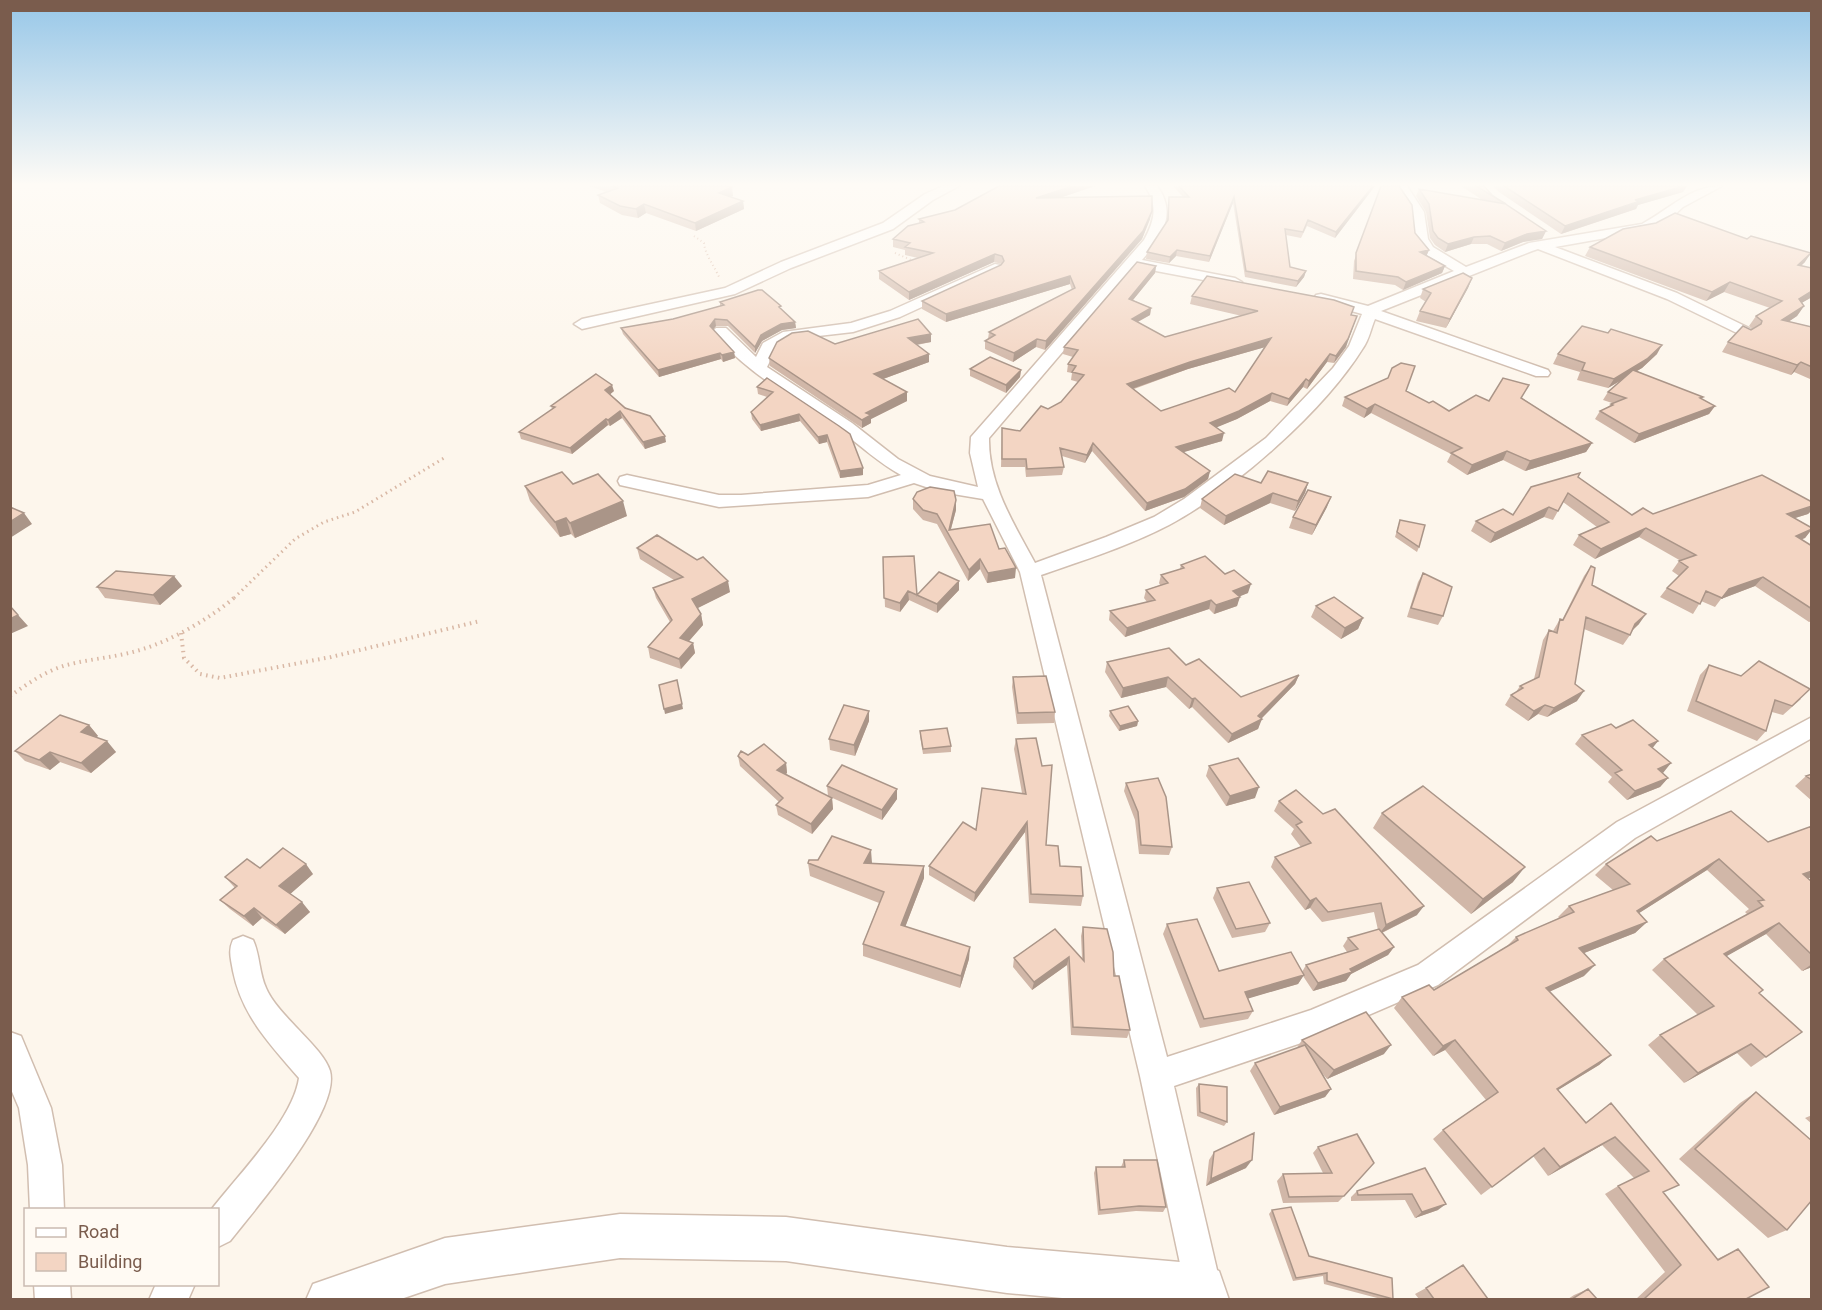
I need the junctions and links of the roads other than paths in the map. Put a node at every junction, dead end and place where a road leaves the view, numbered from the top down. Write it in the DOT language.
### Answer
graph roads {
  1 [pos="833,247"];
  2 [pos="1145,247"];
  3 [pos="1426,247"];
  4 [pos="1517,247"];
  5 [pos="1562,247"];
  6 [pos="1134,263"];
  7 [pos="995,268"];
  8 [pos="1464,271"];
  9 [pos="1254,285"];
  10 [pos="1305,295"];
  11 [pos="1370,312"];
  12 [pos="582,324"];
  13 [pos="721,331"];
  14 [pos="1746,332"];
  15 [pos="758,368"];
  16 [pos="1542,373"];
  17 [pos="916,476"];
  18 [pos="627,481"];
  19 [pos="991,495"];
  20 [pos="1030,572"];
  21 [pos="1812,726"];
  22 [pos="243,949"];
  23 [pos="10,1047"];
  24 [pos="1156,1076"];
  25 [pos="47,1208"];
  26 [pos="219,1228"];
  27 [pos="176,1286"];
  28 [pos="1204,1293"];
  29 [pos="167,1299"];
  30 [pos="329,1299"];
  1 -- 12 [label="street"];
  2 -- 6 [label="street"];
  3 -- 8 [label="street"];
  4 -- 8 [label="street"];
  5 -- 14 [label="street"];
  6 -- 9 [label="street"];
  6 -- 19 [label="street"];
  7 -- 15 [label="street"];
  8 -- 11 [label="street"];
  10 -- 11 [label="street"];
  11 -- 16 [label="street"];
  11 -- 20 [label="street"];
  13 -- 15 [label="street"];
  15 -- 17 [label="street"];
  17 -- 18 [label="street"];
  17 -- 19 [label="street"];
  19 -- 20 [label="street"];
  20 -- 24 [label="street"];
  21 -- 24 [label="street"];
  22 -- 26 [label="street"];
  23 -- 25 [label="street"];
  24 -- 28 [label="street"];
  27 -- 29 [label="street"];
  28 -- 30 [label="street"];
}
